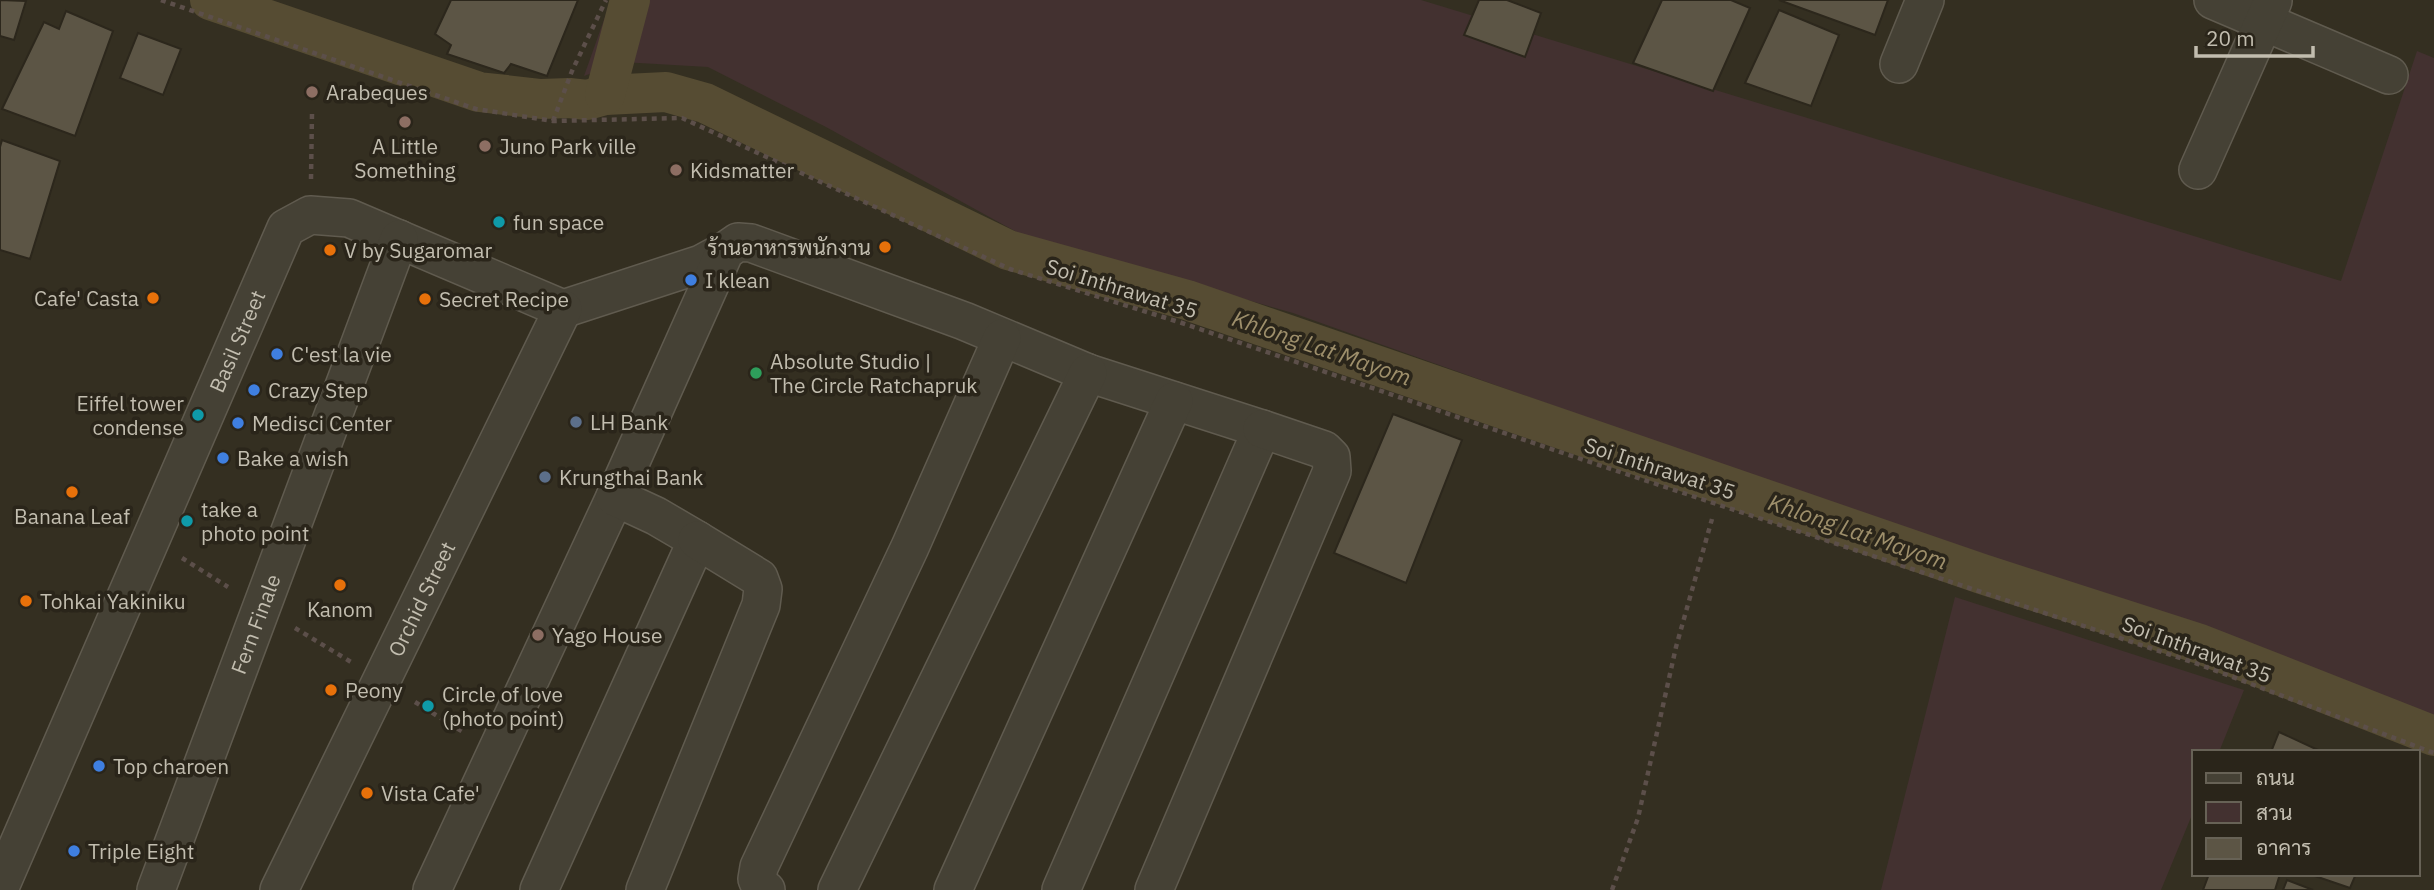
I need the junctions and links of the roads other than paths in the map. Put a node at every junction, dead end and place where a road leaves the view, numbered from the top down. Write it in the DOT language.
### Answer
graph roads {
  1 [pos="1925,0"];
  2 [pos="2213,0"];
  3 [pos="2269,11"];
  4 [pos="1899,64"];
  5 [pos="2389,75"];
  6 [pos="2198,170"];
  7 [pos="399,239"];
  8 [pos="725,251"];
  9 [pos="563,309"];
  10 [pos="1002,338"];
  11 [pos="1088,373"];
  12 [pos="1174,401"];
  13 [pos="1262,429"];
  14 [pos="615,497"];
  15 [pos="697,540"];
  16 [pos="0,887"];
  17 [pos="156,890"];
  18 [pos="279,890"];
  19 [pos="432,890"];
  20 [pos="539,890"];
  21 [pos="645,890"];
  22 [pos="766,890"];
  23 [pos="837,890"];
  24 [pos="953,890"];
  25 [pos="1061,890"];
  26 [pos="1154,890"];
  1 -- 4 [label="street"];
  2 -- 3 [label="street"];
  3 -- 5 [label="street"];
  3 -- 6 [label="street"];
  7 -- 9 [label="street"];
  7 -- 16 [label="street, Basil Street"];
  7 -- 17 [label="street, Fern Finale"];
  8 -- 9 [label="street"];
  8 -- 10 [label="street"];
  8 -- 14 [label="street"];
  9 -- 18 [label="street, Orchid Street"];
  10 -- 11 [label="street"];
  10 -- 22 [label="street"];
  11 -- 12 [label="street"];
  11 -- 23 [label="street"];
  12 -- 13 [label="street"];
  12 -- 24 [label="street"];
  13 -- 25 [label="street"];
  13 -- 26 [label="street"];
  14 -- 15 [label="street"];
  14 -- 19 [label="street"];
  15 -- 20 [label="street"];
  15 -- 21 [label="street"];
}
